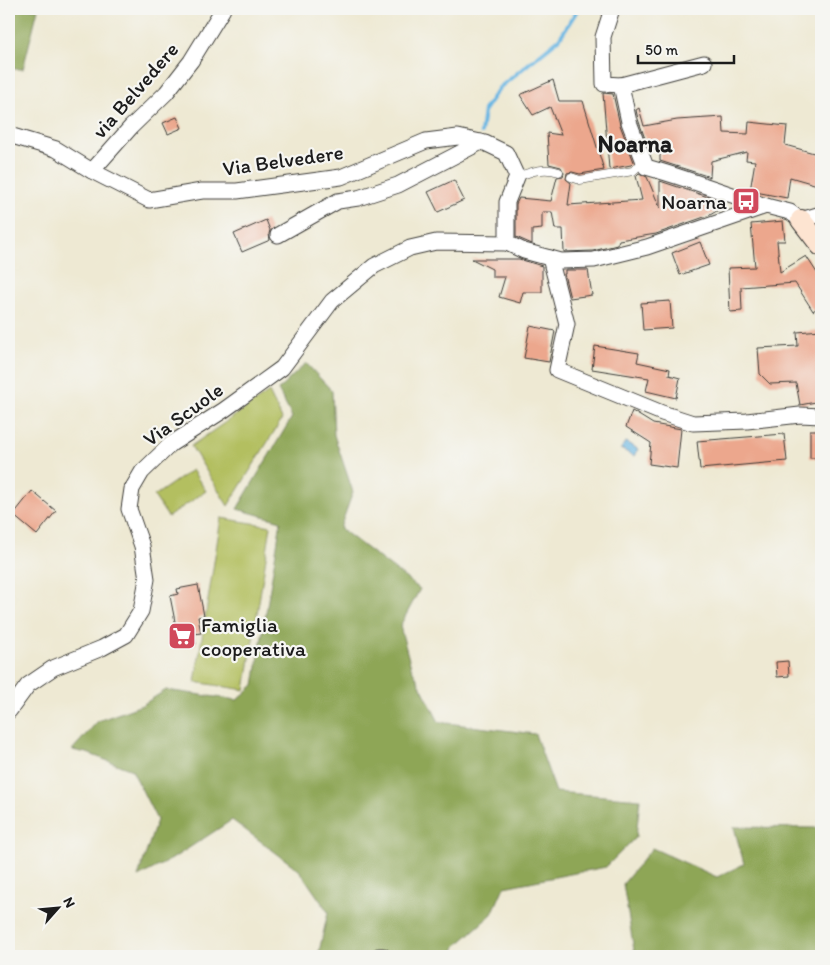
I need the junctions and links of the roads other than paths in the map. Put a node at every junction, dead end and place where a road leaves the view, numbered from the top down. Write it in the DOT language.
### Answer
graph roads {
  1 [pos="223,9"];
  2 [pos="612,9"];
  3 [pos="704,63"];
  4 [pos="621,85"];
  5 [pos="9,134"];
  6 [pos="481,142"];
  7 [pos="645,164"];
  8 [pos="92,171"];
  9 [pos="559,172"];
  10 [pos="517,177"];
  11 [pos="571,177"];
  12 [pos="766,206"];
  13 [pos="821,214"];
  14 [pos="801,220"];
  15 [pos="278,235"];
  16 [pos="507,243"];
  17 [pos="821,246"];
  18 [pos="550,258"];
  19 [pos="821,416"];
  20 [pos="9,711"];
  21 [pos="379,956"];
  22 [pos="383,956"];
  1 -- 8 [label="street, via Belvedere"];
  2 -- 4 [label="street"];
  3 -- 4 [label="street"];
  4 -- 7 [label="street"];
  5 -- 8 [label="street, Via Belvedere"];
  6 -- 8 [label="street, Via Belvedere"];
  6 -- 10 [label="street, Via Belvedere"];
  6 -- 15 [label="street"];
  7 -- 11 [label="lane"];
  7 -- 12 [label="street"];
  9 -- 10 [label="lane"];
  10 -- 16 [label="street"];
  12 -- 14 [label="street"];
  12 -- 18 [label="street"];
  13 -- 14 [label="street"];
  14 -- 17 [label="street"];
  16 -- 18 [label="street"];
  16 -- 20 [label="street, Via Scuole"];
  18 -- 19 [label="street"];
  21 -- 22 [label="street"];
}
